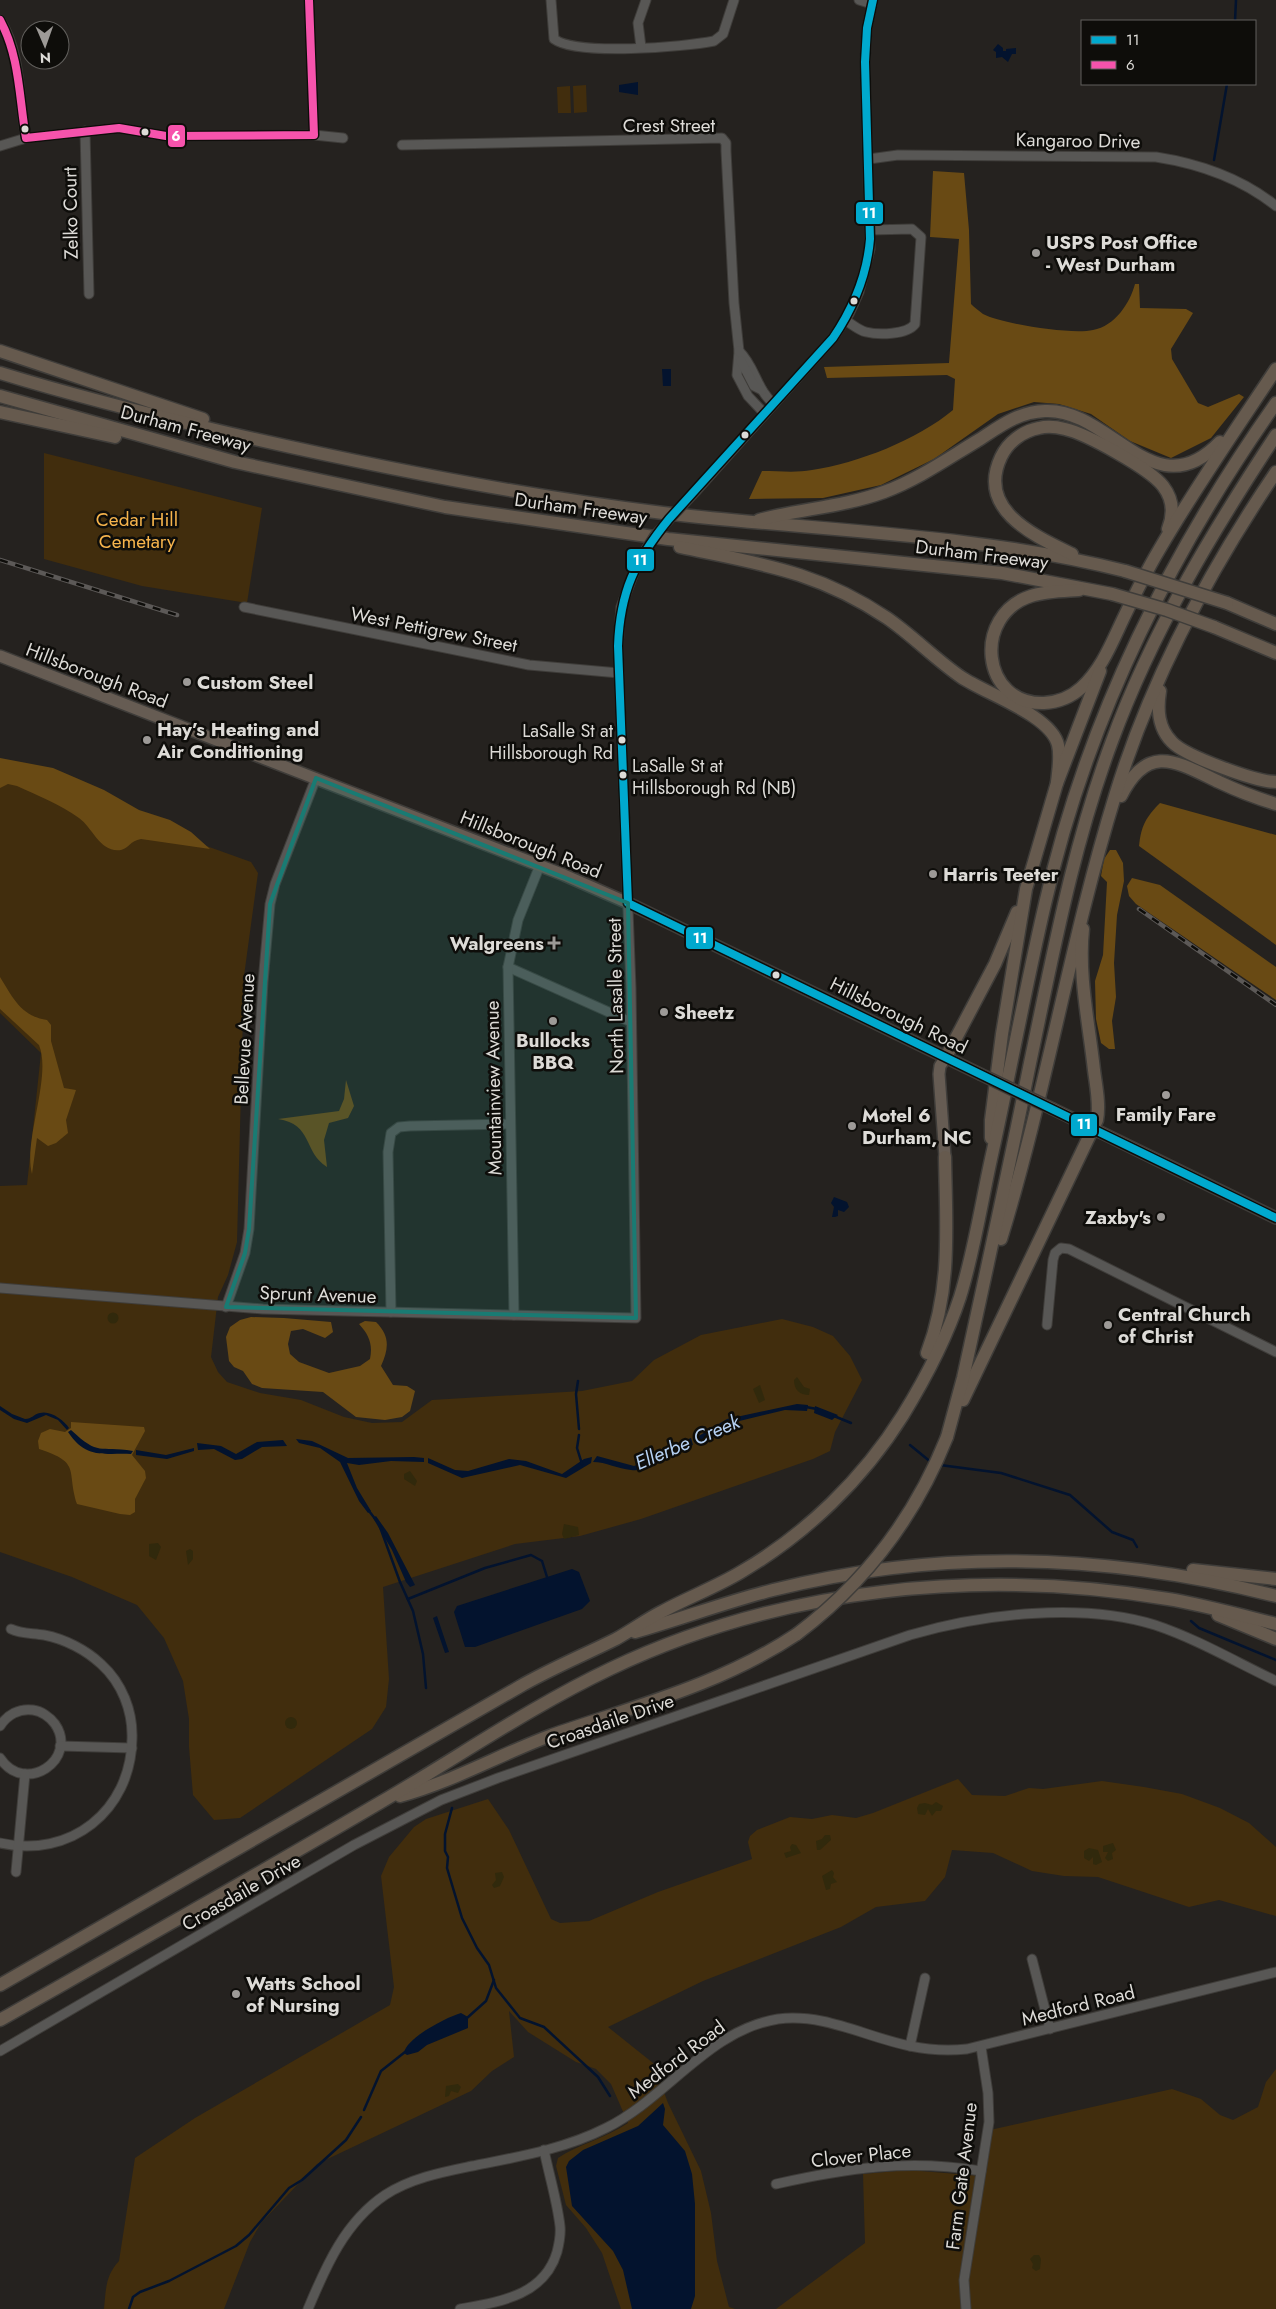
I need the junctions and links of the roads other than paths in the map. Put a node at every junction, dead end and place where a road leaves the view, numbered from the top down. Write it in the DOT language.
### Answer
graph roads {
  1 [pos="308,0"];
  2 [pos="551,0"];
  3 [pos="646,0"];
  4 [pos="734,0"];
  5 [pos="859,0"];
  6 [pos="873,2"];
  7 [pos="0,20"];
  8 [pos="641,47"];
  9 [pos="85,131"];
  10 [pos="314,135"];
  11 [pos="26,138"];
  12 [pos="343,138"];
  13 [pos="402,145"];
  14 [pos="0,146"];
  15 [pos="868,159"];
  16 [pos="1276,206"];
  17 [pos="870,230"];
  18 [pos="89,294"];
  19 [pos="845,320"];
  20 [pos="0,351"];
  21 [pos="739,354"];
  22 [pos="1276,369"];
  23 [pos="0,373"];
  24 [pos="0,396"];
  25 [pos="1276,403"];
  26 [pos="774,404"];
  27 [pos="0,412"];
  28 [pos="765,414"];
  29 [pos="1236,426"];
  30 [pos="229,433"];
  31 [pos="1276,435"];
  32 [pos="235,462"];
  33 [pos="1276,472"];
  34 [pos="1276,488"];
  35 [pos="1252,508"];
  36 [pos="752,522"];
  37 [pos="593,529"];
  38 [pos="1160,548"];
  39 [pos="1091,562"];
  40 [pos="1089,589"];
  41 [pos="244,607"];
  42 [pos="1276,624"];
  43 [pos="1275,653"];
  44 [pos="0,656"];
  45 [pos="1104,658"];
  46 [pos="1165,669"];
  47 [pos="619,673"];
  48 [pos="316,778"];
  49 [pos="1276,782"];
  50 [pos="1057,783"];
  51 [pos="1276,804"];
  52 [pos="1106,826"];
  53 [pos="540,865"];
  54 [pos="1026,889"];
  55 [pos="1086,896"];
  56 [pos="628,903"];
  57 [pos="508,966"];
  58 [pos="631,1022"];
  59 [pos="946,1057"];
  60 [pos="510,1124"];
  61 [pos="1094,1129"];
  62 [pos="992,1156"];
  63 [pos="945,1157"];
  64 [pos="1276,1218"];
  65 [pos="0,1288"];
  66 [pos="226,1307"];
  67 [pos="391,1312"];
  68 [pos="514,1315"];
  69 [pos="636,1318"];
  70 [pos="976,1318"];
  71 [pos="1046,1325"];
  72 [pos="1276,1352"];
  73 [pos="921,1383"];
  74 [pos="954,1417"];
  75 [pos="1133,1568"];
  76 [pos="1276,1579"];
  77 [pos="1276,1596"];
  78 [pos="1194,1604"];
  79 [pos="1276,1624"];
  80 [pos="10,1629"];
  81 [pos="619,1638"];
  82 [pos="1276,1639"];
  83 [pos="1276,1681"];
  84 [pos="0,1726"];
  85 [pos="60,1746"];
  86 [pos="132,1748"];
  87 [pos="0,1758"];
  88 [pos="25,1774"];
  89 [pos="384,1800"];
  90 [pos="0,1842"];
  91 [pos="19,1845"];
  92 [pos="16,1872"];
  93 [pos="1032,1959"];
  94 [pos="1276,1972"];
  95 [pos="925,1978"];
  96 [pos="0,1985"];
  97 [pos="0,2020"];
  98 [pos="1050,2029"];
  99 [pos="910,2046"];
  100 [pos="981,2047"];
  101 [pos="0,2051"];
  102 [pos="544,2150"];
  103 [pos="981,2171"];
  104 [pos="776,2184"];
  105 [pos="308,2309"];
  106 [pos="460,2309"];
  107 [pos="966,2309"];
  1 -- 10 [label="street"];
  2 -- 8 [label="street"];
  3 -- 8 [label="street"];
  4 -- 8 [label="street"];
  5 -- 6 [label="street"];
  6 -- 15 [label="street, North Lasalle Street"];
  7 -- 11 [label="street"];
  9 -- 10 [label="street"];
  9 -- 11 [label="street"];
  9 -- 18 [label="street, Zelko Court"];
  10 -- 12 [label="street"];
  11 -- 14 [label="street"];
  13 -- 21 [label="street, Crest Street"];
  15 -- 16 [label="street, Kangaroo Drive"];
  15 -- 17 [label="street, North Lasalle Street"];
  17 -- 19 [label="street, North Lasalle Street"];
  17 -- 19 [label="street"];
  19 -- 26 [label="street, North Lasalle Street"];
  20 -- 30 [label="highway"];
  21 -- 26 [label="street, Crest Street"];
  21 -- 28 [label="street, Crest Street"];
  22 -- 29 [label="highway"];
  23 -- 30 [label="highway, Durham Freeway"];
  24 -- 32 [label="highway, Durham Freeway"];
  25 -- 62 [label="highway"];
  26 -- 28 [label="street, North Lasalle Street"];
  27 -- 32 [label="highway"];
  28 -- 47 [label="street, North Lasalle Street, bridge"];
  29 -- 36 [label="highway"];
  29 -- 38 [label="highway"];
  30 -- 36 [label="highway, Durham Freeway"];
  31 -- 70 [label="highway"];
  32 -- 37 [label="highway, Durham Freeway"];
  33 -- 35 [label="highway"];
  34 -- 35 [label="highway"];
  35 -- 46 [label="highway"];
  36 -- 39 [label="highway, Durham Freeway"];
  37 -- 40 [label="highway, Durham Freeway"];
  37 -- 50 [label="highway"];
  38 -- 39 [label="highway"];
  38 -- 45 [label="highway"];
  39 -- 42 [label="highway, Durham Freeway, bridge"];
  40 -- 43 [label="highway, Durham Freeway, bridge"];
  40 -- 45 [label="highway"];
  41 -- 47 [label="street, West Pettigrew Street"];
  44 -- 48 [label="main road, Hillsborough Road"];
  45 -- 50 [label="highway"];
  46 -- 49 [label="highway"];
  46 -- 52 [label="highway"];
  47 -- 56 [label="street, North Lasalle Street"];
  48 -- 53 [label="main road, Hillsborough Road"];
  48 -- 66 [label="street, Bellevue Avenue"];
  50 -- 54 [label="highway"];
  51 -- 52 [label="highway"];
  52 -- 55 [label="highway"];
  53 -- 56 [label="main road, Hillsborough Road"];
  53 -- 57 [label="street, Mountainview Avenue"];
  54 -- 59 [label="highway"];
  54 -- 62 [label="highway"];
  55 -- 61 [label="highway"];
  55 -- 70 [label="highway"];
  56 -- 58 [label="street, North Lasalle Street"];
  56 -- 59 [label="main road, Hillsborough Road"];
  57 -- 58 [label="street"];
  57 -- 60 [label="street, Mountainview Avenue"];
  58 -- 69 [label="street, North Lasalle Street"];
  59 -- 61 [label="main road, Hillsborough Road, bridge"];
  59 -- 63 [label="main road"];
  60 -- 67 [label="street"];
  60 -- 68 [label="street, Mountainview Avenue"];
  61 -- 64 [label="main road, Hillsborough Road"];
  61 -- 74 [label="highway"];
  62 -- 73 [label="highway"];
  63 -- 73 [label="highway"];
  65 -- 66 [label="street, Sprunt Avenue"];
  66 -- 67 [label="street, Sprunt Avenue"];
  67 -- 68 [label="street, Sprunt Avenue"];
  68 -- 69 [label="street, Sprunt Avenue"];
  70 -- 74 [label="highway"];
  71 -- 72 [label="street"];
  73 -- 81 [label="highway"];
  74 -- 89 [label="highway, bridge"];
  75 -- 76 [label="highway"];
  75 -- 77 [label="highway"];
  75 -- 81 [label="highway"];
  78 -- 79 [label="highway"];
  78 -- 82 [label="highway"];
  78 -- 89 [label="highway"];
  80 -- 86 [label="street"];
  81 -- 96 [label="highway"];
  83 -- 101 [label="street, Croasdaile Drive"];
  84 -- 85 [label="street"];
  85 -- 86 [label="street"];
  85 -- 88 [label="street"];
  86 -- 91 [label="street"];
  87 -- 88 [label="street"];
  88 -- 91 [label="street"];
  89 -- 97 [label="highway"];
  90 -- 91 [label="street"];
  91 -- 92 [label="street"];
  93 -- 98 [label="street"];
  94 -- 98 [label="street, Medford Road"];
  95 -- 99 [label="street"];
  98 -- 100 [label="street, Medford Road"];
  99 -- 100 [label="street, Medford Road"];
  99 -- 102 [label="street, Medford Road"];
  100 -- 103 [label="street, Farm Gate Avenue"];
  102 -- 105 [label="street, Medford Road"];
  102 -- 106 [label="street"];
  103 -- 104 [label="street, Clover Place"];
  103 -- 107 [label="street, Farm Gate Avenue"];
}
